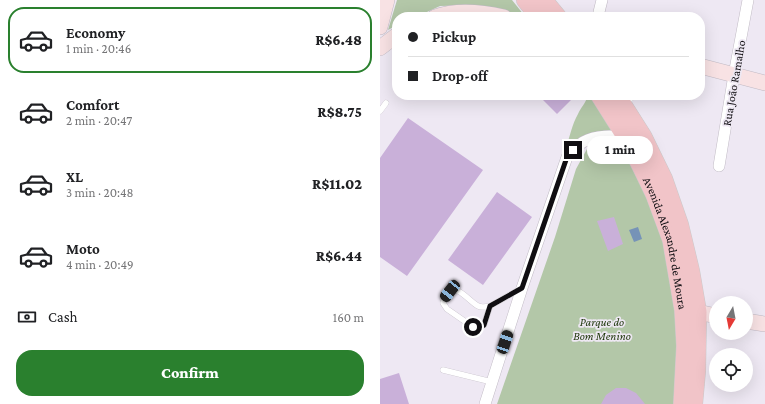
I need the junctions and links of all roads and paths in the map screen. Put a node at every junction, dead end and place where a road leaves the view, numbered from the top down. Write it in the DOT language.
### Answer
graph roads {
  1 [pos="387,0"];
  2 [pos="525,0"];
  3 [pos="544,0"];
  4 [pos="602,0"];
  5 [pos="748,0"];
  6 [pos="534,12"];
  7 [pos="554,12"];
  8 [pos="599,12"];
  9 [pos="380,27"];
  10 [pos="392,39"];
  11 [pos="380,48"];
  12 [pos="705,67"];
  13 [pos="734,75"];
  14 [pos="765,83"];
  15 [pos="602,100"];
  16 [pos="626,100"];
  17 [pos="386,103"];
  18 [pos="380,111"];
  19 [pos="626,138"];
  20 [pos="719,166"];
  21 [pos="671,240"];
  22 [pos="522,288"];
  23 [pos="490,306"];
  24 [pos="698,312"];
  25 [pos="709,314"];
  26 [pos="753,322"];
  27 [pos="765,324"];
  28 [pos="691,351"];
  29 [pos="443,370"];
  30 [pos="492,382"];
  31 [pos="485,404"];
  32 [pos="682,404"];
  33 [pos="694,404"];
  1 -- 9 [label="main road"];
  2 -- 6 [label="main road"];
  3 -- 7 [label="main road"];
  4 -- 8 [label="street"];
  5 -- 13 [label="street, Rua João Ramalho"];
  10 -- 11 [label="main road"];
  12 -- 13 [label="main road"];
  13 -- 14 [label="main road"];
  13 -- 20 [label="street, Rua João Ramalho"];
  15 -- 19 [label="main road, Avenida Alexandre de Moura"];
  16 -- 24 [label="main road, Avenida Alexandre de Moura"];
  17 -- 18 [label="lane"];
  19 -- 21 [label="main road, Avenida Alexandre de Moura"];
  19 -- 22 [label="street"];
  21 -- 24 [label="main road"];
  21 -- 28 [label="main road, Avenida Alexandre de Moura"];
  22 -- 23 [label="lane"];
  22 -- 30 [label="street"];
  23 -- 23 [label="lane"];
  24 -- 25 [label="main road"];
  24 -- 28 [label="main road, Avenida Alexandre de Moura"];
  26 -- 27 [label="main road"];
  28 -- 32 [label="main road, Avenida Alexandre de Moura"];
  28 -- 33 [label="main road, Avenida Alexandre de Moura"];
  29 -- 30 [label="lane"];
  30 -- 31 [label="street"];
}
